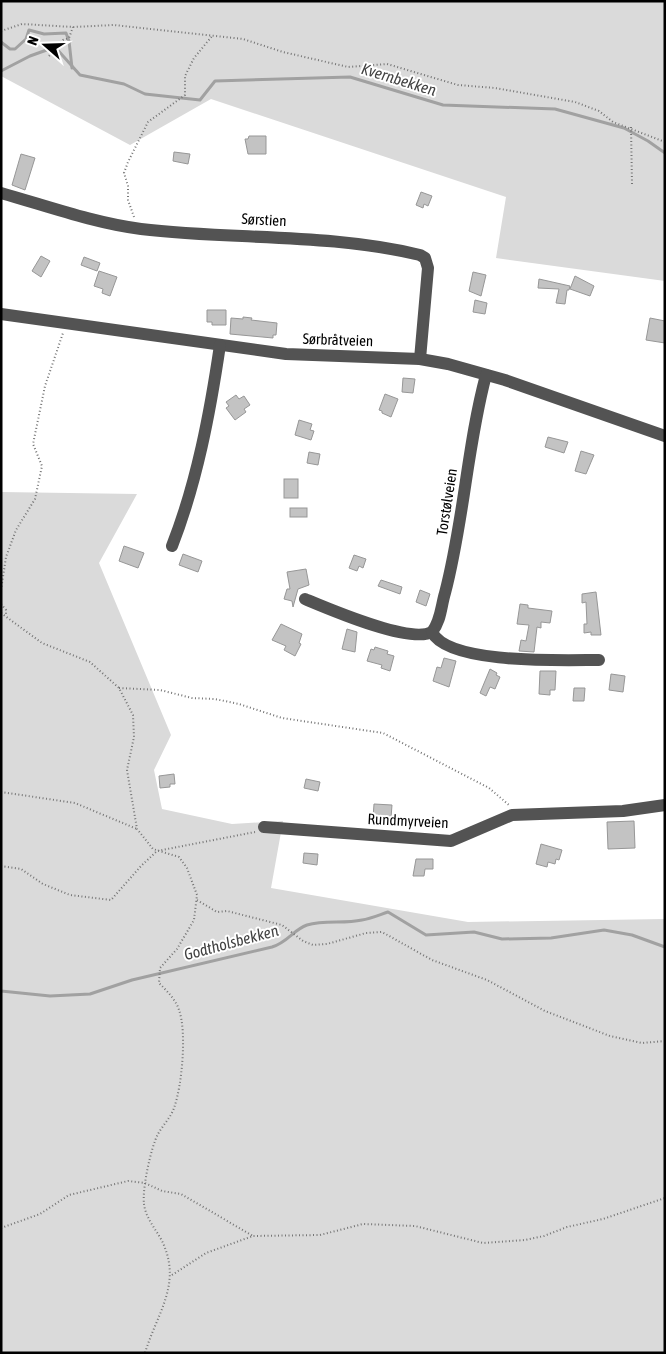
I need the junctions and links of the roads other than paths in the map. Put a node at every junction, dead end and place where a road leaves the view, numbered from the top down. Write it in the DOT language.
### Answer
graph roads {
  1 [pos="1,192"];
  2 [pos="1,314"];
  3 [pos="220,345"];
  4 [pos="420,359"];
  5 [pos="486,375"];
  6 [pos="665,436"];
  7 [pos="172,546"];
  8 [pos="305,599"];
  9 [pos="432,632"];
  10 [pos="599,660"];
  11 [pos="665,805"];
  12 [pos="264,827"];
  1 -- 4 [label="street, Sørstien"];
  2 -- 3 [label="street, Sørbråtveien"];
  3 -- 4 [label="street, Sørbråtveien"];
  3 -- 7 [label="street"];
  4 -- 5 [label="street, Sørbråtveien"];
  5 -- 6 [label="street, Sørbråtveien"];
  5 -- 9 [label="street, Torstølveien"];
  8 -- 9 [label="street"];
  9 -- 10 [label="street"];
  11 -- 12 [label="street, Rundmyrveien"];
}
